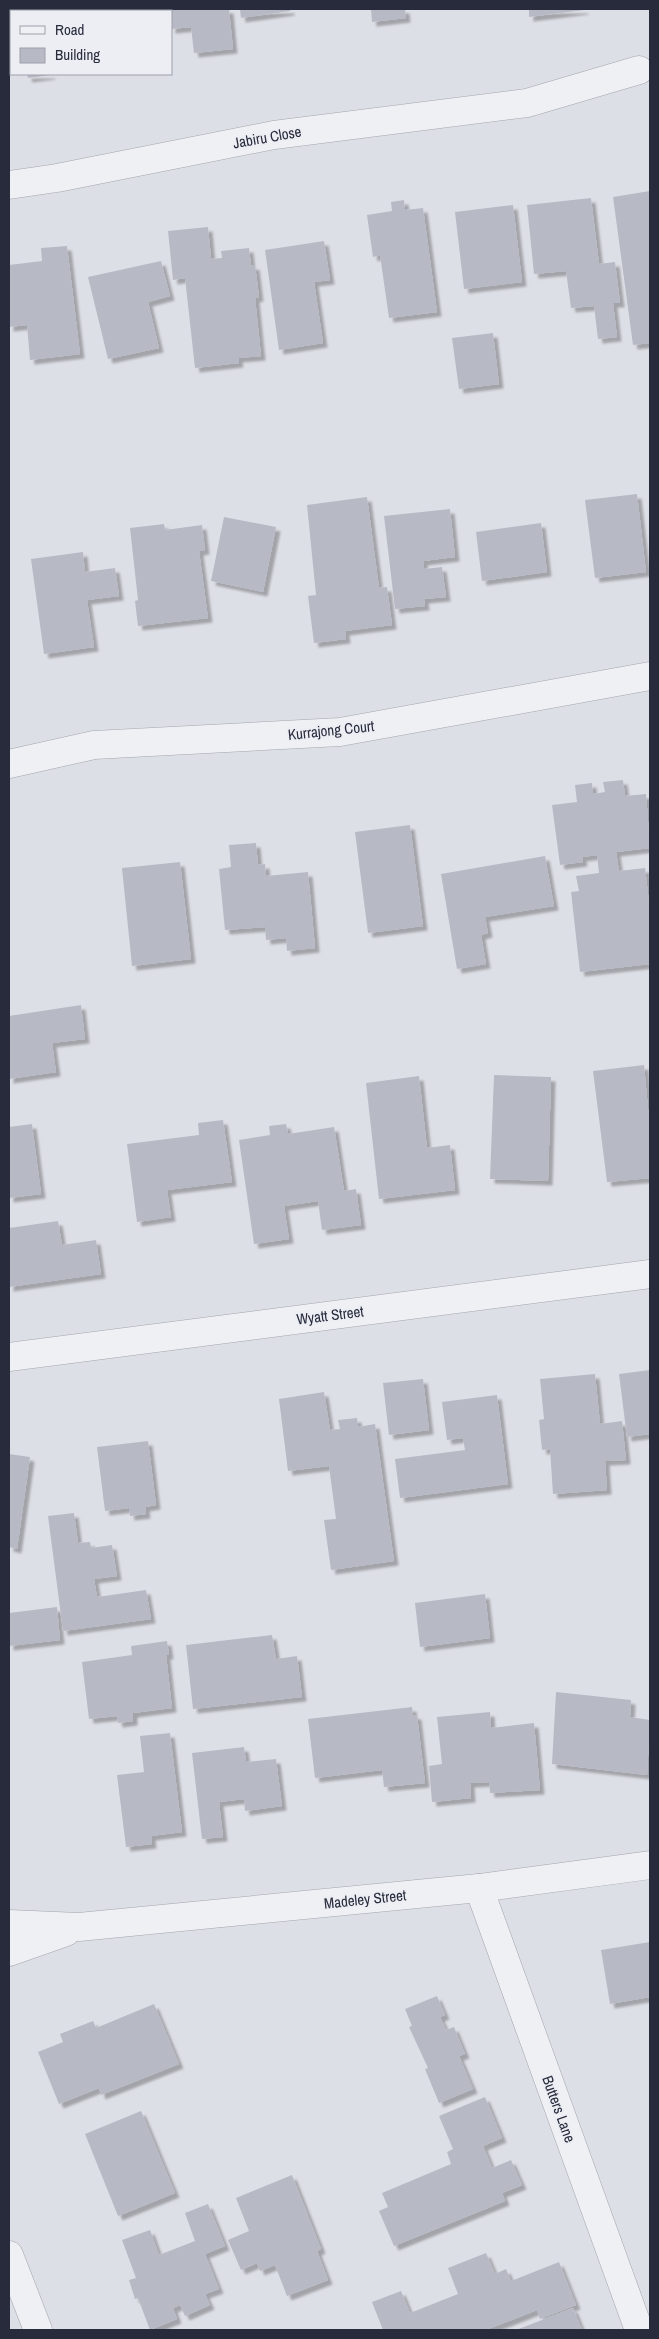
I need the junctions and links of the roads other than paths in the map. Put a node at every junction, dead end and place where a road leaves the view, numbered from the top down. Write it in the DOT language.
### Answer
graph roads {
  1 [pos="639,70"];
  2 [pos="9,185"];
  3 [pos="650,676"];
  4 [pos="9,764"];
  5 [pos="650,1274"];
  6 [pos="9,1357"];
  7 [pos="650,1865"];
  8 [pos="478,1888"];
  9 [pos="9,1924"];
  10 [pos="79,1927"];
  11 [pos="9,1952"];
  12 [pos="9,2255"];
  13 [pos="38,2330"];
  14 [pos="640,2330"];
  1 -- 2 [label="street, Jabiru Close"];
  3 -- 4 [label="street, Kurrajong Court"];
  5 -- 6 [label="street, Wyatt Street"];
  7 -- 8 [label="street, Madeley Street"];
  8 -- 10 [label="street, Madeley Street"];
  8 -- 14 [label="street, Butters Lane"];
  9 -- 10 [label="street, Madeley Street"];
  10 -- 11 [label="street, Madeley Street"];
  12 -- 13 [label="street"];
}
